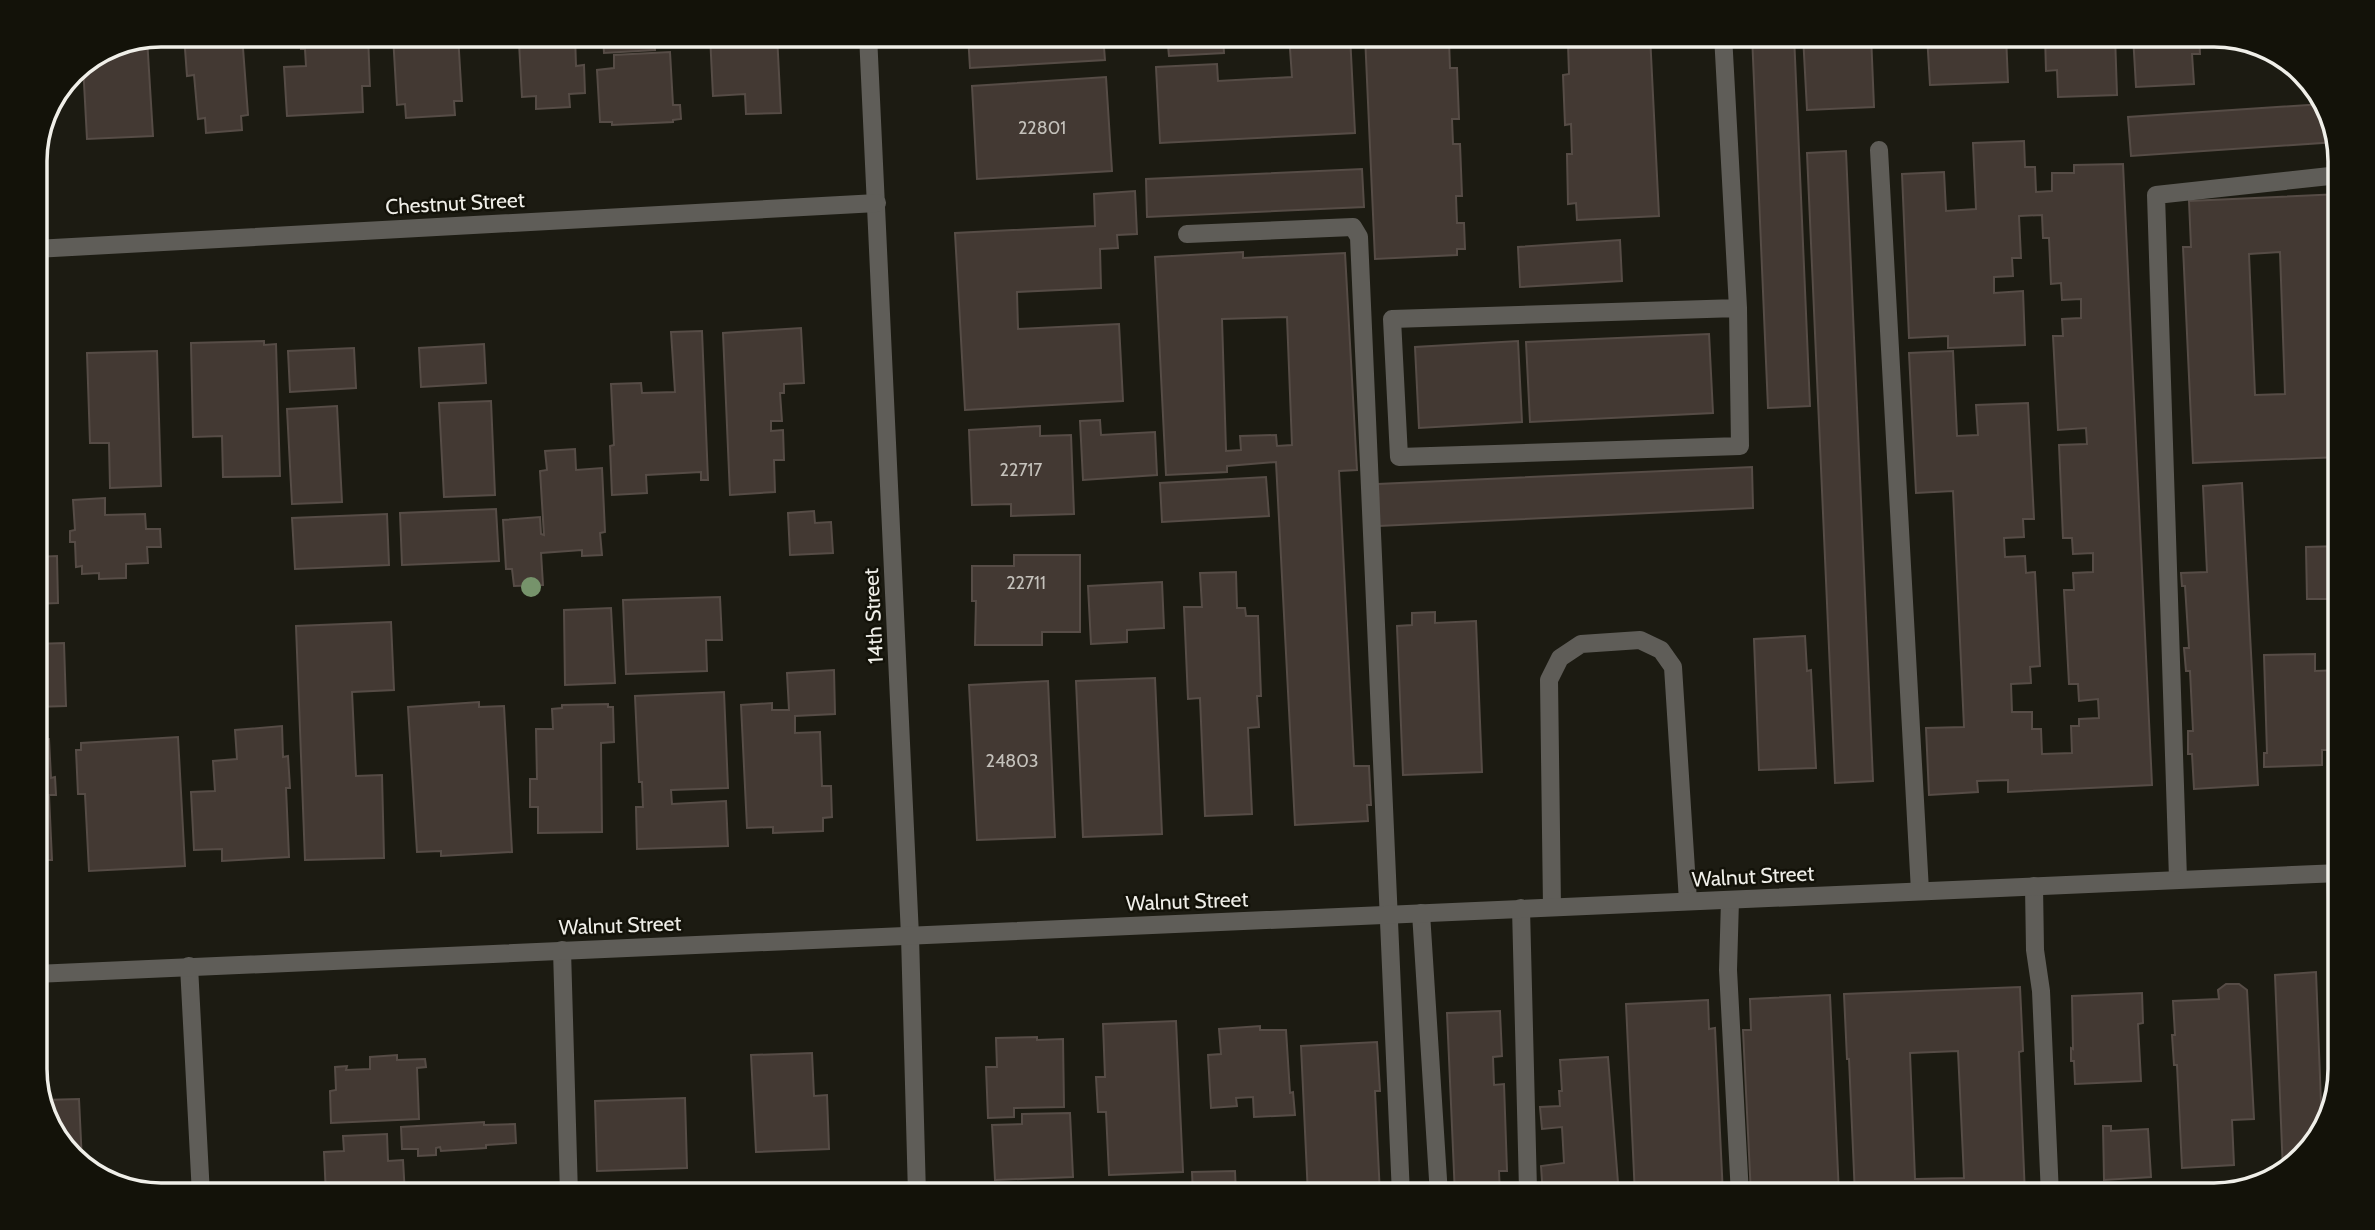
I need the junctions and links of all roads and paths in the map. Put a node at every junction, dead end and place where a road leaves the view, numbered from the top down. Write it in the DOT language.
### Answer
graph roads {
  1 [pos="869,47"];
  2 [pos="1724,47"];
  3 [pos="1880,150"];
  4 [pos="2328,176"];
  5 [pos="877,203"];
  6 [pos="1187,234"];
  7 [pos="47,248"];
  8 [pos="1738,309"];
  9 [pos="2328,873"];
  10 [pos="2178,879"];
  11 [pos="2034,886"];
  12 [pos="1920,891"];
  13 [pos="1730,900"];
  14 [pos="1688,901"];
  15 [pos="1552,907"];
  16 [pos="1521,908"];
  17 [pos="1421,913"];
  18 [pos="1387,915"];
  19 [pos="910,936"];
  20 [pos="562,950"];
  21 [pos="189,966"];
  22 [pos="47,973"];
  23 [pos="200,1183"];
  24 [pos="569,1183"];
  25 [pos="917,1183"];
  26 [pos="1400,1183"];
  27 [pos="1437,1183"];
  28 [pos="1528,1183"];
  29 [pos="1739,1183"];
  30 [pos="2049,1183"];
  1 -- 5 [label="street, 14th Street"];
  2 -- 8 [label="street"];
  3 -- 12 [label="street"];
  4 -- 10 [label="street"];
  5 -- 7 [label="street, Chestnut Street"];
  5 -- 19 [label="street, 14th Street"];
  6 -- 18 [label="street"];
  8 -- 8 [label="street"];
  9 -- 10 [label="street, Walnut Street"];
  10 -- 11 [label="street, Walnut Street"];
  11 -- 12 [label="street, Walnut Street"];
  11 -- 30 [label="street"];
  12 -- 13 [label="street, Walnut Street"];
  13 -- 14 [label="street, Walnut Street"];
  13 -- 29 [label="street"];
  14 -- 15 [label="street, Walnut Street"];
  14 -- 15 [label="street"];
  15 -- 16 [label="street, Walnut Street"];
  16 -- 17 [label="street, Walnut Street"];
  16 -- 28 [label="street"];
  17 -- 18 [label="street, Walnut Street"];
  17 -- 27 [label="street"];
  18 -- 19 [label="street, Walnut Street"];
  18 -- 26 [label="street"];
  19 -- 20 [label="street, Walnut Street"];
  19 -- 25 [label="street, 14th Street"];
  20 -- 21 [label="street, Walnut Street"];
  20 -- 24 [label="street"];
  21 -- 22 [label="street, Walnut Street"];
  21 -- 23 [label="street"];
}
